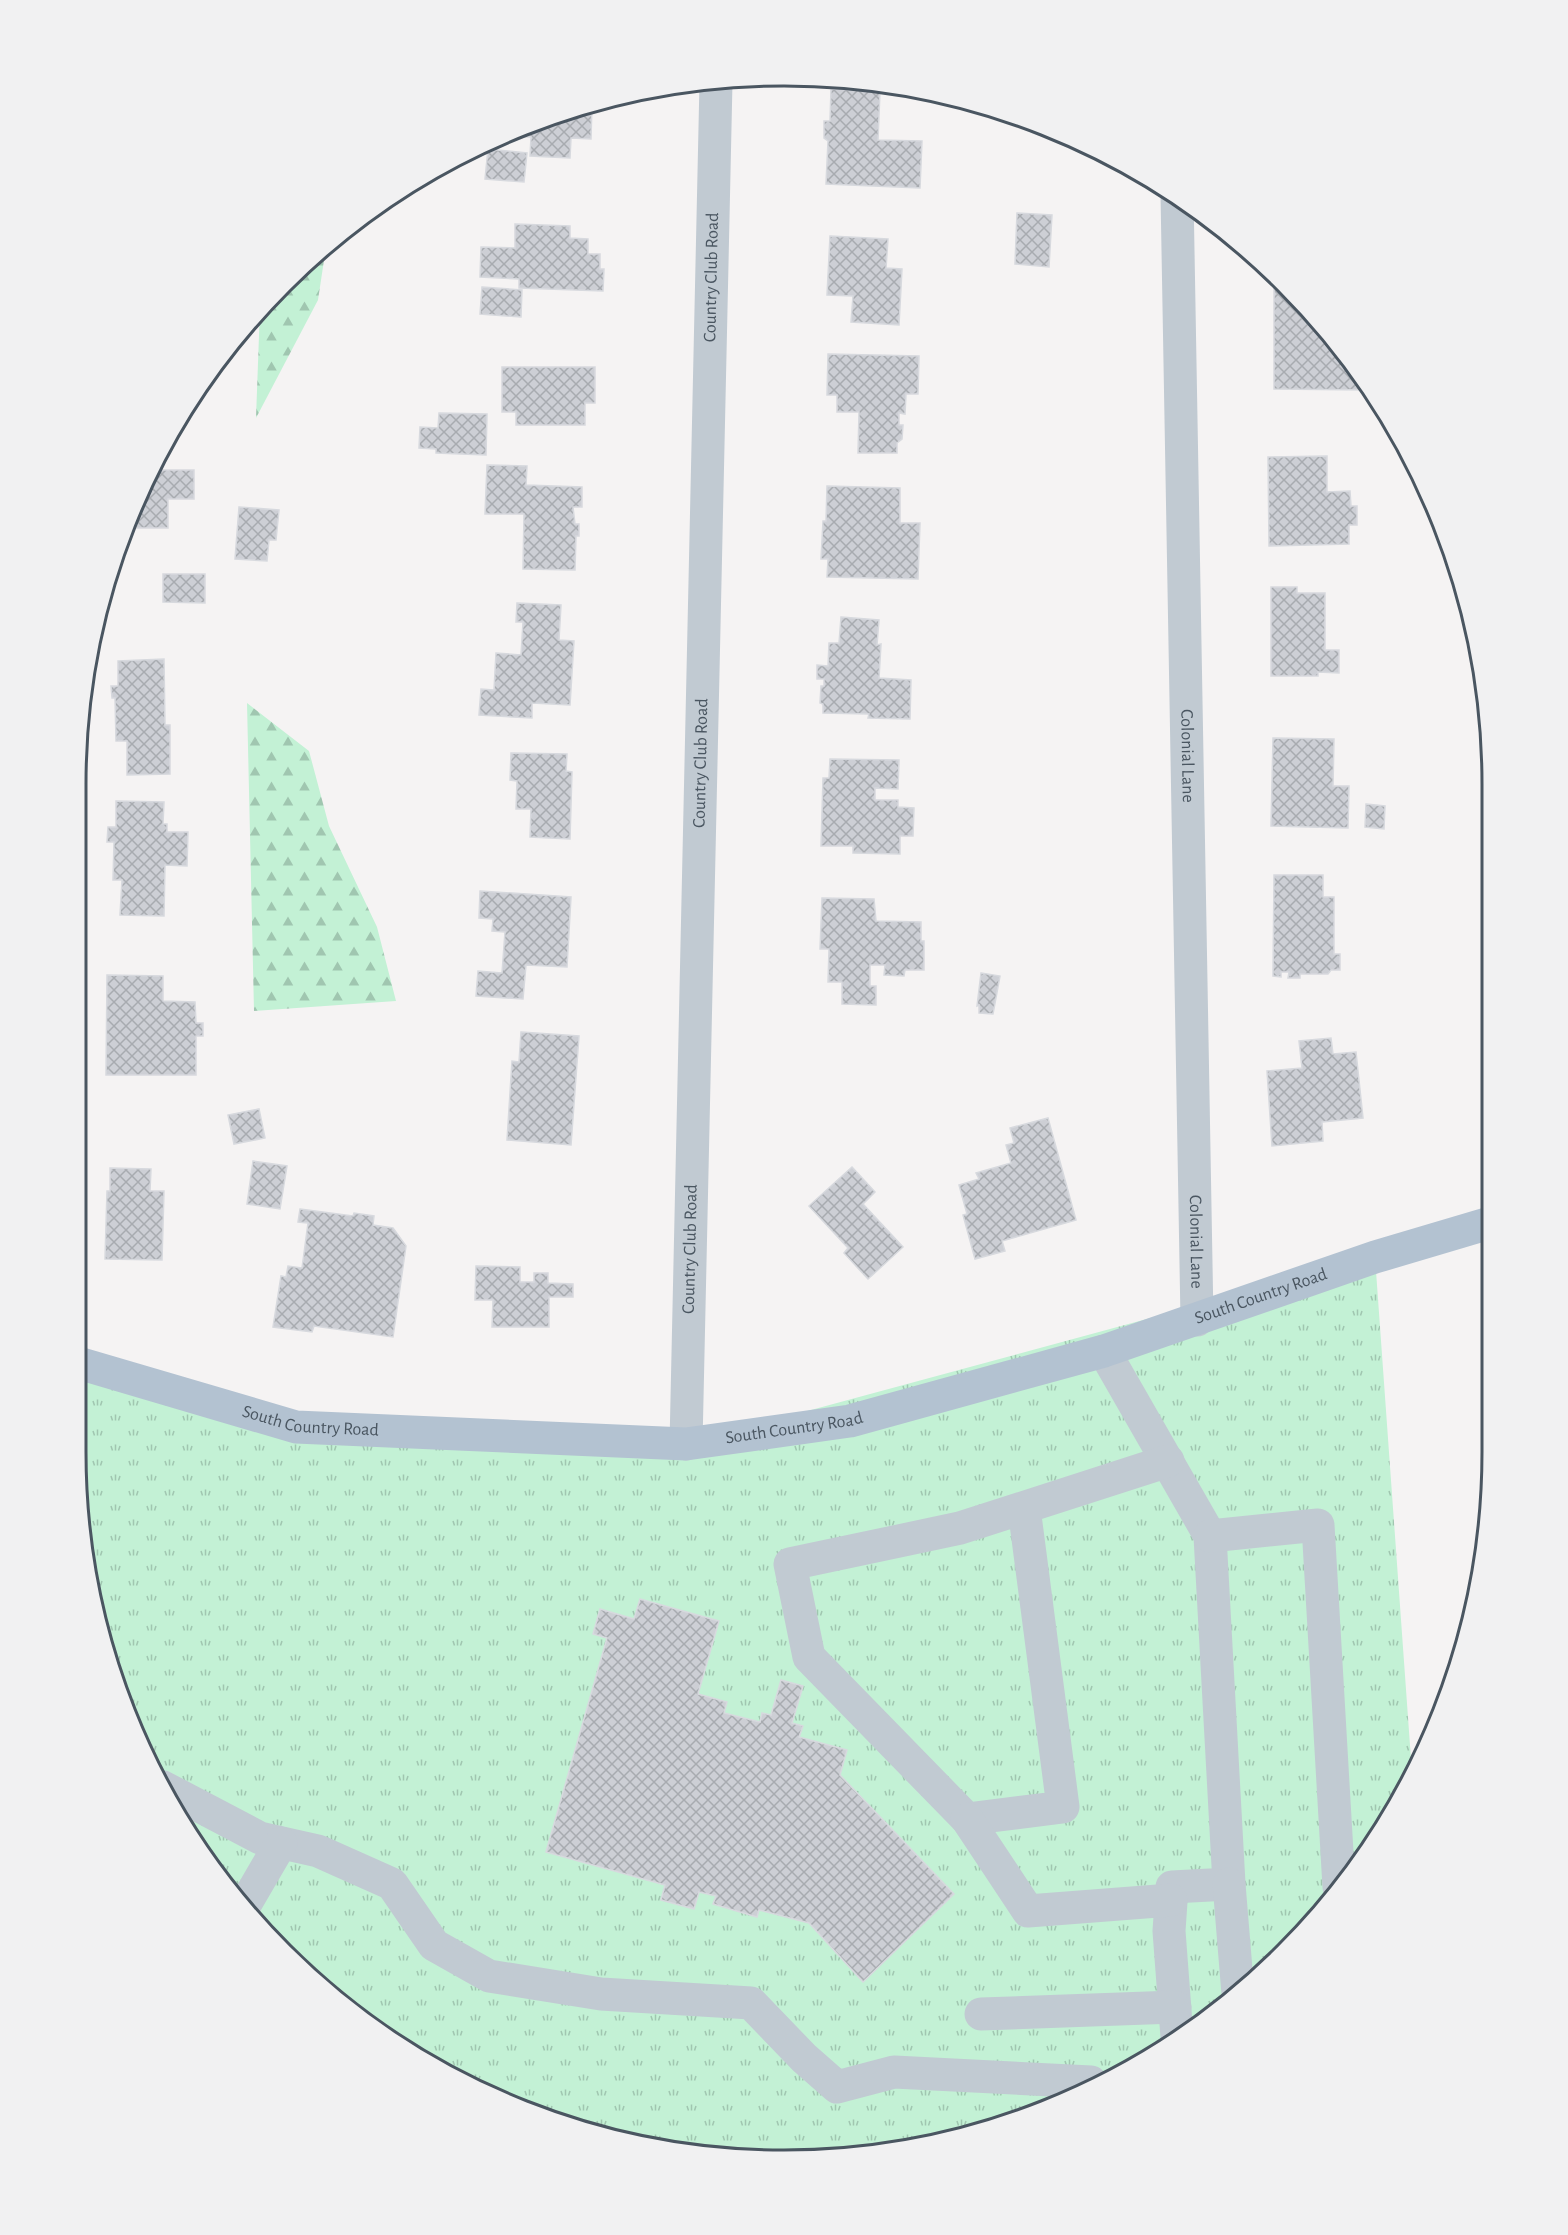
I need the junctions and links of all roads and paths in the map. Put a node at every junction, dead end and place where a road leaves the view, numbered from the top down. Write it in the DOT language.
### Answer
graph roads {
  1 [pos="716,89"];
  2 [pos="1177,207"];
  3 [pos="1482,1225"];
  4 [pos="1197,1320"];
  5 [pos="1104,1351"];
  6 [pos="86,1365"];
  7 [pos="686,1444"];
  8 [pos="1168,1461"];
  9 [pos="1024,1508"];
  10 [pos="1210,1536"];
  11 [pos="175,1792"];
  12 [pos="967,1819"];
  13 [pos="281,1843"];
  14 [pos="1338,1876"];
  15 [pos="1229,1884"];
  16 [pos="248,1899"];
  17 [pos="1171,1900"];
  18 [pos="1237,1982"];
  19 [pos="981,2014"];
  20 [pos="1176,2022"];
  21 [pos="1083,2082"];
  1 -- 7 [label="street, Country Club Road"];
  2 -- 4 [label="street, Colonial Lane"];
  3 -- 4 [label="main road, South Country Road"];
  4 -- 5 [label="main road, South Country Road"];
  5 -- 7 [label="main road, South Country Road"];
  5 -- 8 [label="street"];
  6 -- 7 [label="main road, South Country Road"];
  8 -- 9 [label="street"];
  8 -- 10 [label="street"];
  9 -- 12 [label="street"];
  9 -- 12 [label="street"];
  10 -- 14 [label="street"];
  10 -- 15 [label="street"];
  11 -- 13 [label="street"];
  12 -- 17 [label="street"];
  13 -- 16 [label="street"];
  13 -- 21 [label="street"];
  15 -- 17 [label="street"];
  15 -- 18 [label="street"];
  17 -- 20 [label="street"];
  19 -- 20 [label="street"];
}
